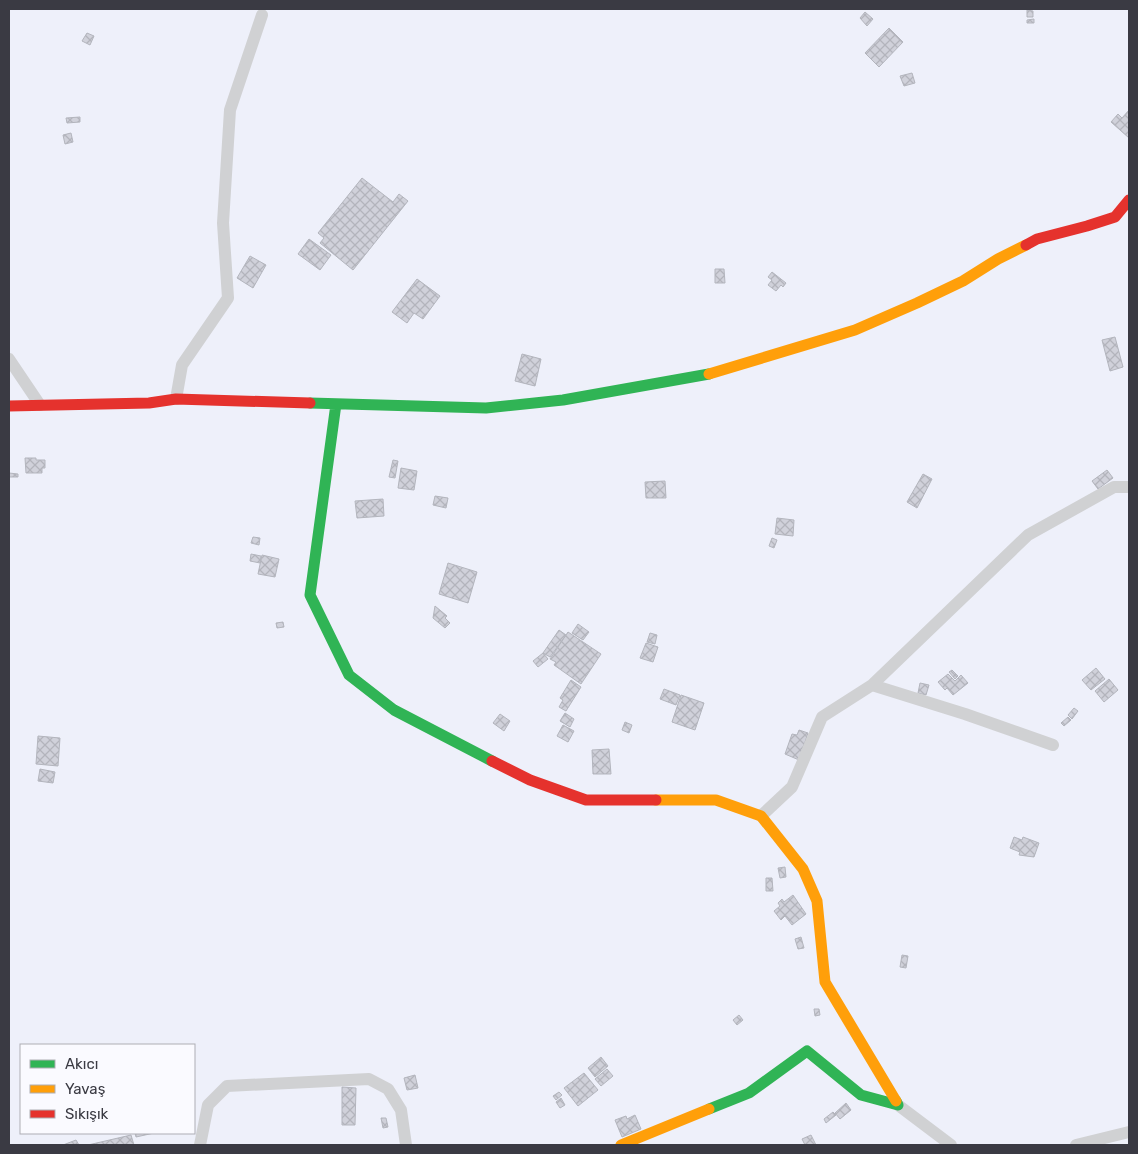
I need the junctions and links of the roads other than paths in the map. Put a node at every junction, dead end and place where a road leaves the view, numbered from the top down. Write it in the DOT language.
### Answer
graph roads {
  1 [pos="262,15"];
  2 [pos="1129,200"];
  3 [pos="9,359"];
  4 [pos="176,399"];
  5 [pos="336,404"];
  6 [pos="40,405"];
  7 [pos="9,406"];
  8 [pos="1129,487"];
  9 [pos="872,685"];
  10 [pos="1052,745"];
  11 [pos="761,816"];
  12 [pos="898,1105"];
  13 [pos="1129,1132"];
  14 [pos="200,1145"];
  15 [pos="406,1145"];
  16 [pos="620,1145"];
  17 [pos="951,1145"];
  18 [pos="1076,1145"];
  1 -- 4 [label="street"];
  2 -- 5 [label="street"];
  3 -- 6 [label="street"];
  4 -- 5 [label="street"];
  4 -- 6 [label="street"];
  5 -- 11 [label="street"];
  6 -- 7 [label="street"];
  8 -- 9 [label="street"];
  9 -- 10 [label="street"];
  9 -- 11 [label="street"];
  11 -- 12 [label="street"];
  12 -- 16 [label="street"];
  12 -- 17 [label="street"];
  13 -- 18 [label="street"];
  14 -- 15 [label="street"];
}
